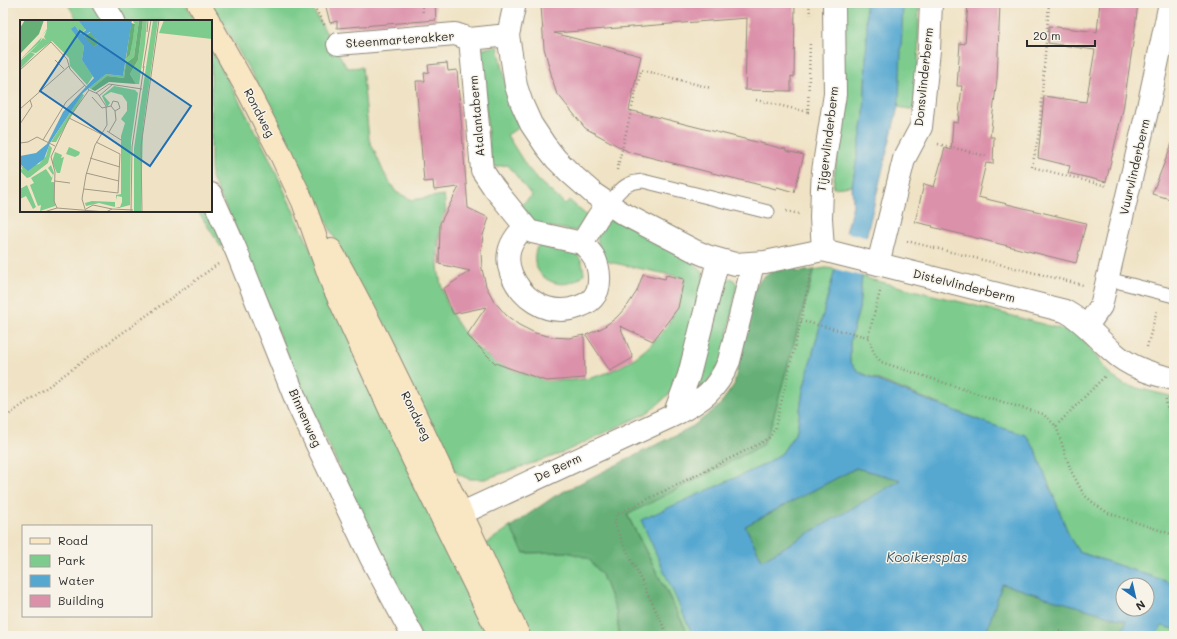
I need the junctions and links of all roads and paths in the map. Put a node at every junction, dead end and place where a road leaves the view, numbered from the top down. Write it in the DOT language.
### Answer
graph roads {
  1 [pos="103,3"];
  2 [pos="198,3"];
  3 [pos="312,3"];
  4 [pos="515,3"];
  5 [pos="834,3"];
  6 [pos="931,3"];
  7 [pos="1049,3"];
  8 [pos="1170,3"];
  9 [pos="113,20"];
  10 [pos="208,20"];
  11 [pos="212,27"];
  12 [pos="508,35"];
  13 [pos="470,39"];
  14 [pos="338,44"];
  15 [pos="711,88"];
  16 [pos="756,100"];
  17 [pos="808,112"];
  18 [pos="916,138"];
  19 [pos="986,156"];
  20 [pos="624,186"];
  21 [pos="1129,191"];
  22 [pos="212,196"];
  23 [pos="303,202"];
  24 [pos="608,204"];
  25 [pos="768,212"];
  26 [pos="821,218"];
  27 [pos="525,227"];
  28 [pos="885,236"];
  29 [pos="582,243"];
  30 [pos="236,250"];
  31 [pos="824,252"];
  32 [pos="735,262"];
  33 [pos="877,264"];
  34 [pos="1106,285"];
  35 [pos="1161,293"];
  36 [pos="1174,296"];
  37 [pos="801,321"];
  38 [pos="1087,326"];
  39 [pos="1152,328"];
  40 [pos="1156,330"];
  41 [pos="868,337"];
  42 [pos="1122,359"];
  43 [pos="1141,369"];
  44 [pos="1172,379"];
  45 [pos="674,415"];
  46 [pos="3,419"];
  47 [pos="1056,426"];
  48 [pos="1174,427"];
  49 [pos="462,513"];
  50 [pos="442,522"];
  51 [pos="1174,535"];
  52 [pos="1059,632"];
  53 [pos="413,636"];
  54 [pos="500,636"];
  55 [pos="519,636"];
  56 [pos="668,636"];
  57 [pos="1073,636"];
  1 -- 9 [label="street"];
  2 -- 10 [label="main road"];
  3 -- 14 [label="path"];
  4 -- 12 [label="street"];
  5 -- 26 [label="street, Tijgervlinderberm"];
  6 -- 18 [label="street, Donsvlinderberm"];
  7 -- 21 [label="path"];
  8 -- 21 [label="street, Vuurvlinderberm"];
  11 -- 23 [label="main road, Rondweg"];
  12 -- 13 [label="street, Steenmarterakker"];
  12 -- 24 [label="street"];
  13 -- 14 [label="street, Steenmarterakker"];
  13 -- 27 [label="street, Atalantaberm"];
  15 -- 20 [label="path"];
  16 -- 17 [label="path"];
  18 -- 19 [label="path"];
  18 -- 28 [label="street, Donsvlinderberm"];
  20 -- 24 [label="lane"];
  20 -- 25 [label="lane"];
  21 -- 34 [label="street, Vuurvlinderberm"];
  22 -- 30 [label="street, Binnenweg"];
  23 -- 49 [label="main road, Rondweg"];
  23 -- 50 [label="main road, Rondweg"];
  24 -- 29 [label="street"];
  24 -- 32 [label="street"];
  25 -- 26 [label="path"];
  26 -- 31 [label="street, Tijgervlinderberm"];
  27 -- 29 [label="street, Atalantaberm"];
  27 -- 29 [label="street"];
  28 -- 33 [label="street, Donsvlinderberm"];
  28 -- 34 [label="path"];
  30 -- 46 [label="path"];
  30 -- 53 [label="street, Binnenweg"];
  31 -- 32 [label="street, Distelvlinderberm"];
  31 -- 33 [label="street, Distelvlinderberm"];
  31 -- 37 [label="path"];
  32 -- 45 [label="street"];
  32 -- 45 [label="street, De Berm"];
  33 -- 38 [label="street, Distelvlinderberm"];
  33 -- 41 [label="path"];
  34 -- 35 [label="lane"];
  34 -- 38 [label="street, Vuurvlinderberm"];
  35 -- 36 [label="lane"];
  35 -- 39 [label="path"];
  37 -- 41 [label="path"];
  37 -- 56 [label="path"];
  38 -- 42 [label="street, Distelvlinderberm"];
  39 -- 40 [label="path"];
  39 -- 43 [label="path"];
  41 -- 47 [label="path"];
  42 -- 43 [label="street, Distelvlinderberm"];
  42 -- 47 [label="path"];
  43 -- 44 [label="street, Distelvlinderberm"];
  44 -- 48 [label="path"];
  45 -- 49 [label="street, De Berm"];
  47 -- 51 [label="path"];
  49 -- 50 [label="street, De Berm"];
  49 -- 55 [label="main road, Rondweg"];
  50 -- 54 [label="main road, Rondweg"];
  52 -- 57 [label="path"];
}
